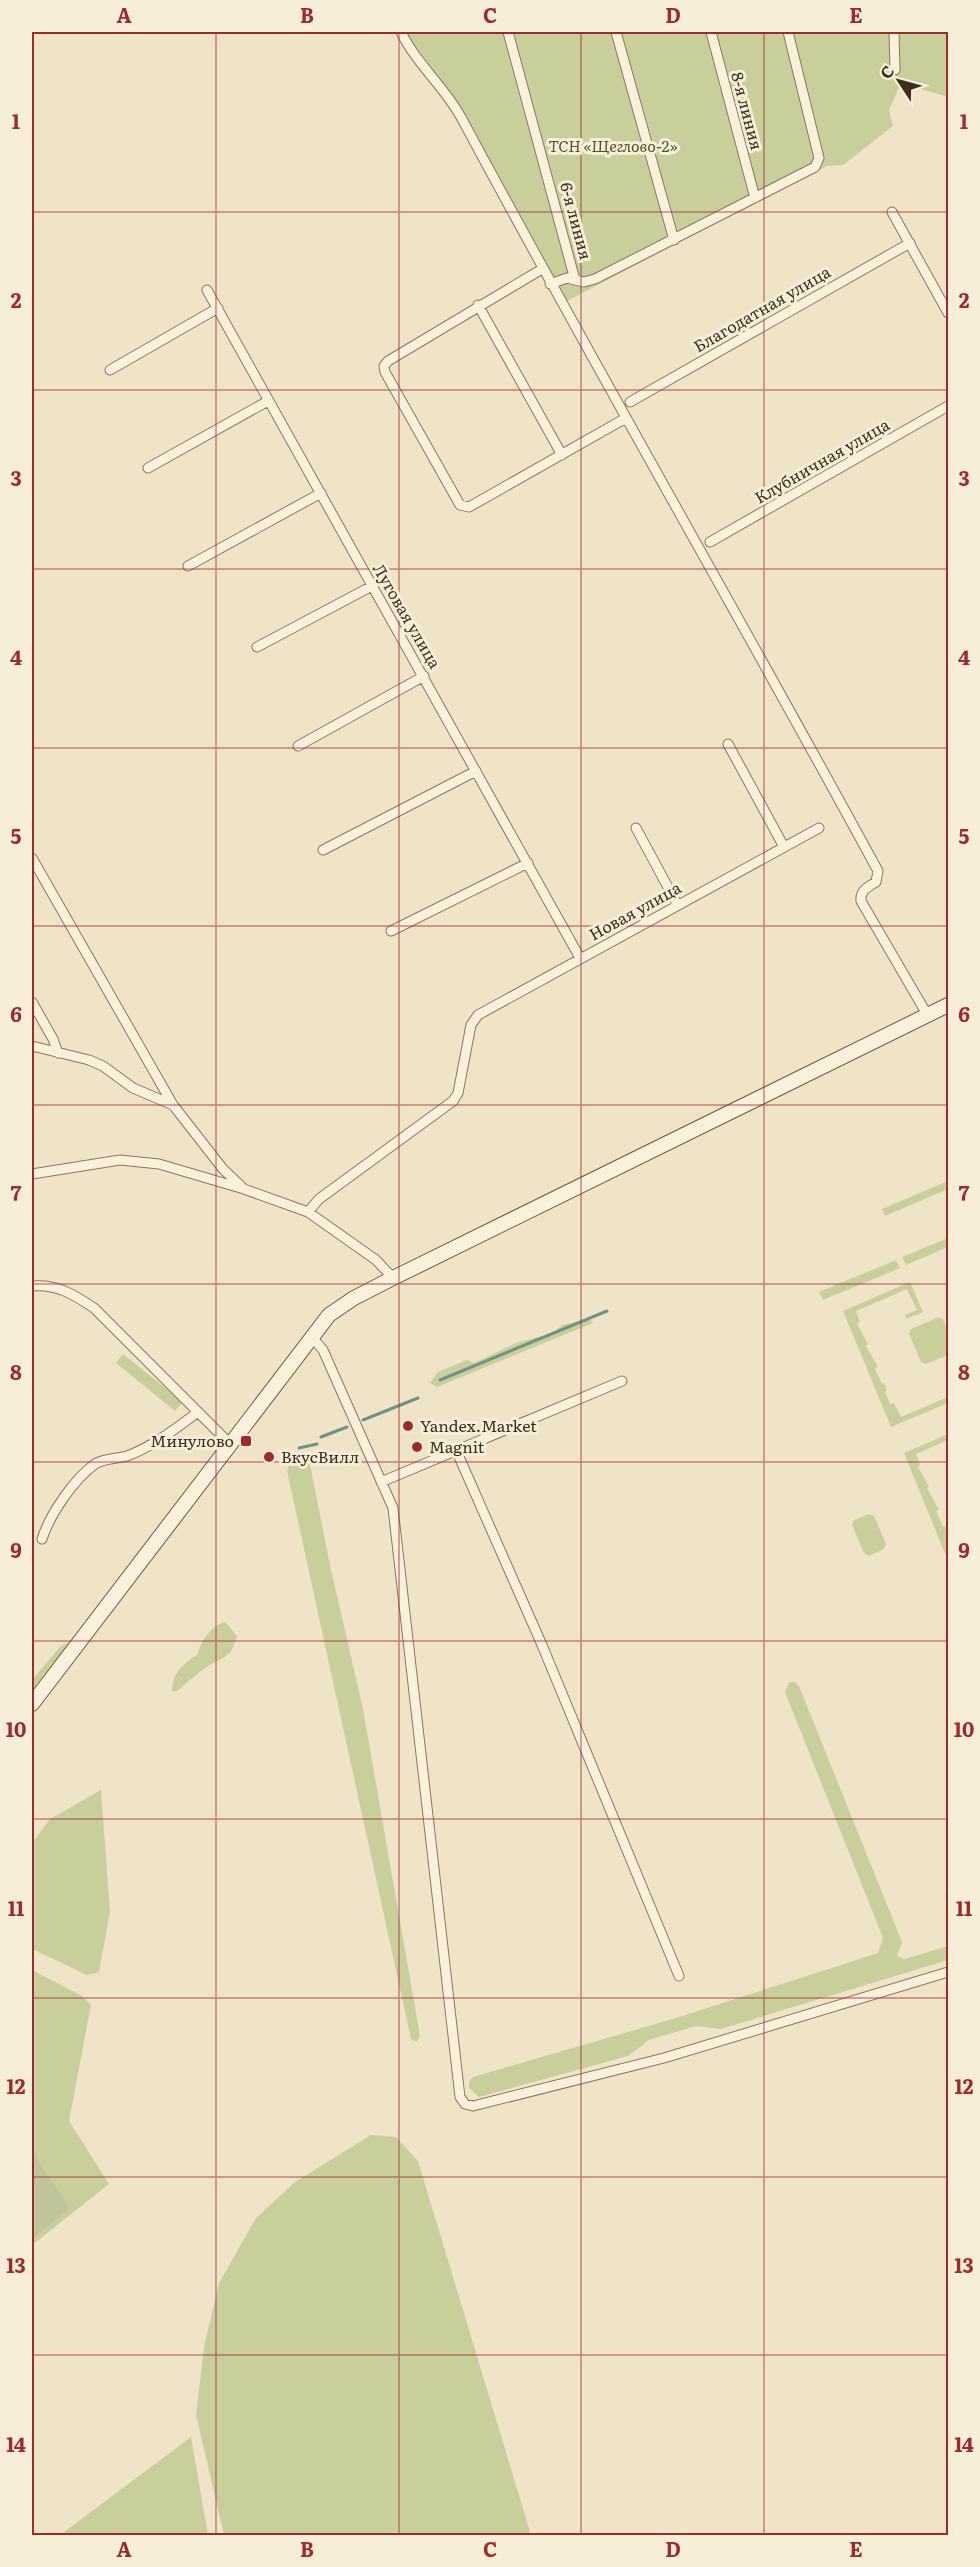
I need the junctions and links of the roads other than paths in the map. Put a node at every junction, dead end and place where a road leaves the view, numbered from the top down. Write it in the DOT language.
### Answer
graph roads {
  1 [pos="401,32"];
  2 [pos="508,32"];
  3 [pos="616,32"];
  4 [pos="711,32"];
  5 [pos="788,32"];
  6 [pos="894,32"];
  7 [pos="895,70"];
  8 [pos="755,198"];
  9 [pos="892,212"];
  10 [pos="674,240"];
  11 [pos="910,243"];
  12 [pos="542,269"];
  13 [pos="575,280"];
  14 [pos="550,284"];
  15 [pos="207,290"];
  16 [pos="478,305"];
  17 [pos="218,308"];
  18 [pos="948,313"];
  19 [pos="110,370"];
  20 [pos="268,400"];
  21 [pos="630,402"];
  22 [pos="948,406"];
  23 [pos="626,418"];
  24 [pos="562,455"];
  25 [pos="148,468"];
  26 [pos="321,494"];
  27 [pos="710,542"];
  28 [pos="188,566"];
  29 [pos="372,586"];
  30 [pos="257,647"];
  31 [pos="424,676"];
  32 [pos="728,744"];
  33 [pos="298,746"];
  34 [pos="476,771"];
  35 [pos="636,828"];
  36 [pos="819,828"];
  37 [pos="784,847"];
  38 [pos="323,850"];
  39 [pos="32,858"];
  40 [pos="528,863"];
  41 [pos="677,904"];
  42 [pos="391,931"];
  43 [pos="579,958"];
  44 [pos="32,1002"];
  45 [pos="948,1005"];
  46 [pos="928,1016"];
  47 [pos="32,1046"];
  48 [pos="58,1053"];
  49 [pos="173,1105"];
  50 [pos="32,1174"];
  51 [pos="244,1189"];
  52 [pos="308,1212"];
  53 [pos="393,1278"];
  54 [pos="32,1286"];
  55 [pos="311,1336"];
  56 [pos="622,1381"];
  57 [pos="198,1412"];
  58 [pos="230,1444"];
  59 [pos="456,1450"];
  60 [pos="381,1482"];
  61 [pos="42,1539"];
  62 [pos="32,1704"];
  63 [pos="948,1972"];
  64 [pos="679,1976"];
  1 -- 12 [label="street"];
  2 -- 13 [label="street, 6-я линия"];
  3 -- 10 [label="street"];
  4 -- 8 [label="street, 8-я линия"];
  5 -- 8 [label="street"];
  6 -- 7 [label="street"];
  8 -- 10 [label="street"];
  9 -- 11 [label="street"];
  10 -- 13 [label="street"];
  11 -- 18 [label="street"];
  11 -- 21 [label="street, Благодатная улица"];
  12 -- 14 [label="street"];
  12 -- 16 [label="street"];
  13 -- 14 [label="street"];
  14 -- 23 [label="street"];
  15 -- 17 [label="street, Луговая улица"];
  16 -- 24 [label="street"];
  16 -- 24 [label="street"];
  17 -- 19 [label="street"];
  17 -- 20 [label="street, Луговая улица"];
  20 -- 25 [label="street"];
  20 -- 26 [label="street, Луговая улица"];
  22 -- 27 [label="street, Клубничная улица"];
  23 -- 24 [label="street"];
  23 -- 46 [label="street"];
  26 -- 28 [label="street"];
  26 -- 29 [label="street, Луговая улица"];
  29 -- 30 [label="street"];
  29 -- 31 [label="street, Луговая улица"];
  31 -- 33 [label="street"];
  31 -- 34 [label="street, Луговая улица"];
  32 -- 37 [label="street"];
  34 -- 38 [label="street"];
  34 -- 40 [label="street, Луговая улица"];
  35 -- 41 [label="street"];
  36 -- 37 [label="street, Новая улица"];
  37 -- 41 [label="street, Новая улица"];
  39 -- 49 [label="street"];
  40 -- 42 [label="street"];
  40 -- 43 [label="street, Луговая улица"];
  41 -- 43 [label="street, Новая улица"];
  43 -- 52 [label="street, Новая улица"];
  44 -- 48 [label="street"];
  45 -- 46 [label="main road"];
  46 -- 53 [label="main road"];
  47 -- 48 [label="street"];
  48 -- 49 [label="street"];
  49 -- 51 [label="street"];
  50 -- 51 [label="street"];
  51 -- 52 [label="street"];
  52 -- 53 [label="street"];
  53 -- 55 [label="main road"];
  54 -- 57 [label="street"];
  55 -- 58 [label="main road"];
  55 -- 60 [label="street"];
  56 -- 59 [label="street"];
  57 -- 58 [label="street"];
  57 -- 61 [label="street"];
  58 -- 62 [label="main road"];
  59 -- 60 [label="street"];
  59 -- 64 [label="street"];
  60 -- 63 [label="street"];
}
